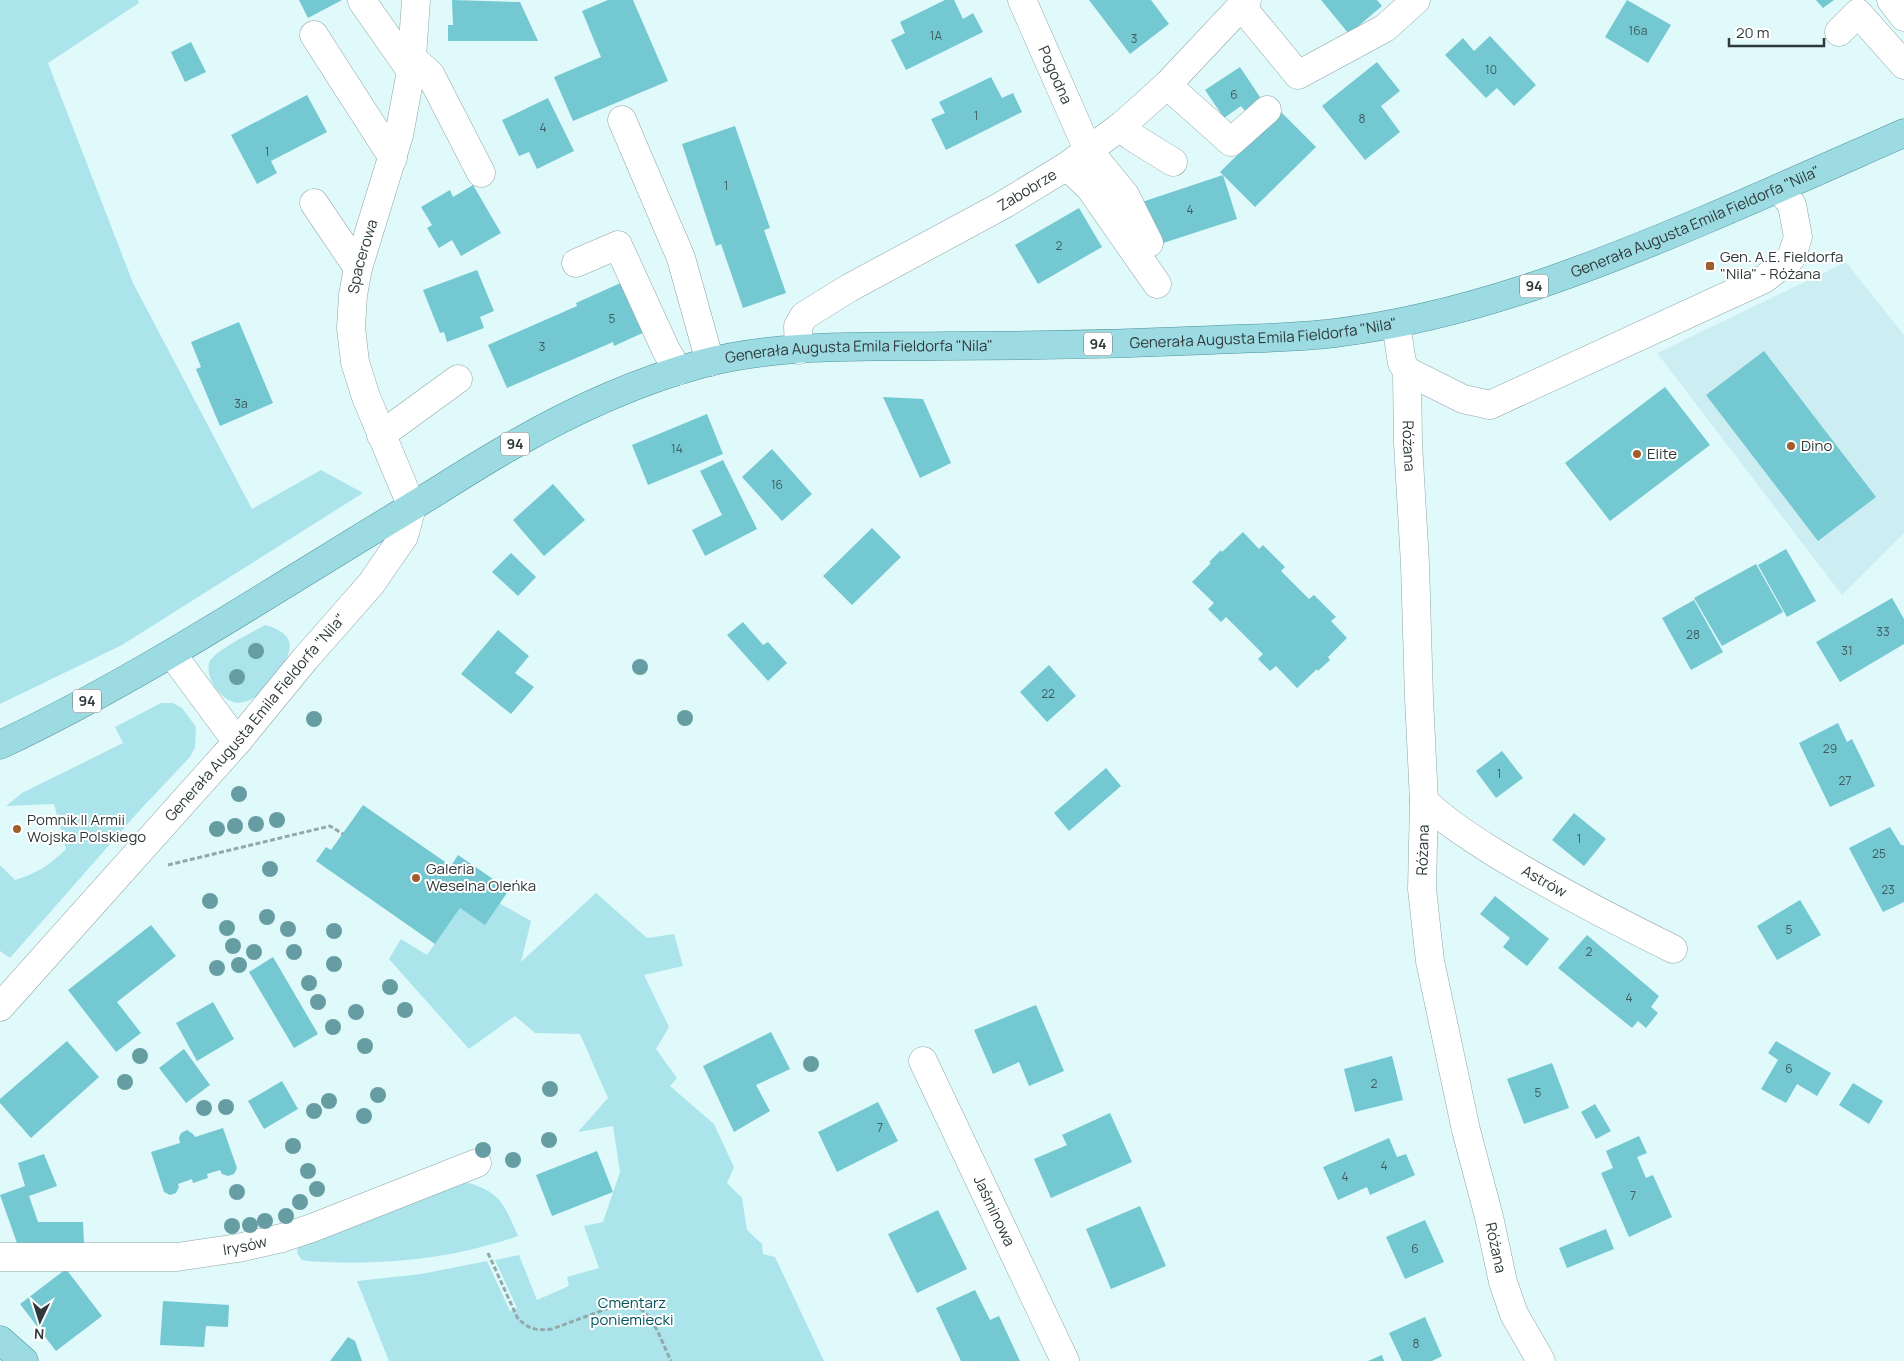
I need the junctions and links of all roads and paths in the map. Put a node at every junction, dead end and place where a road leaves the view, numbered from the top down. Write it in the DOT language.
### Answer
graph roads {
  1 [pos="362,0"];
  2 [pos="416,0"];
  3 [pos="1022,0"];
  4 [pos="1416,0"];
  5 [pos="1891,0"];
  6 [pos="1245,4"];
  7 [pos="1904,18"];
  8 [pos="1839,32"];
  9 [pos="314,35"];
  10 [pos="1904,64"];
  11 [pos="412,65"];
  12 [pos="1167,85"];
  13 [pos="1267,110"];
  14 [pos="622,120"];
  15 [pos="1120,127"];
  16 [pos="1904,132"];
  17 [pos="1088,150"];
  18 [pos="393,158"];
  19 [pos="1173,162"];
  20 [pos="1067,166"];
  21 [pos="481,173"];
  22 [pos="1779,188"];
  23 [pos="314,203"];
  24 [pos="1148,243"];
  25 [pos="576,263"];
  26 [pos="358,268"];
  27 [pos="1157,284"];
  28 [pos="1396,324"];
  29 [pos="799,350"];
  30 [pos="710,362"];
  31 [pos="678,371"];
  32 [pos="1407,371"];
  33 [pos="458,379"];
  34 [pos="381,435"];
  35 [pos="412,507"];
  36 [pos="172,654"];
  37 [pos="237,742"];
  38 [pos="0,745"];
  39 [pos="1424,801"];
  40 [pos="342,834"];
  41 [pos="160,867"];
  42 [pos="1673,949"];
  43 [pos="0,1007"];
  44 [pos="923,1061"];
  45 [pos="477,1163"];
  46 [pos="488,1253"];
  47 [pos="0,1257"];
  48 [pos="0,1340"];
  49 [pos="24,1361"];
  50 [pos="671,1361"];
  51 [pos="1065,1361"];
  52 [pos="1540,1361"];
  1 -- 11 [label="street"];
  2 -- 11 [label="street, Spacerowa"];
  3 -- 17 [label="street, Pogodna"];
  4 -- 6 [label="street"];
  5 -- 7 [label="street"];
  6 -- 12 [label="street, Zabobrze"];
  8 -- 10 [label="street"];
  9 -- 18 [label="street"];
  11 -- 18 [label="street, Spacerowa"];
  11 -- 21 [label="street"];
  12 -- 13 [label="street"];
  12 -- 15 [label="street, Zabobrze"];
  14 -- 30 [label="street"];
  15 -- 17 [label="street, Zabobrze"];
  15 -- 19 [label="street"];
  16 -- 22 [label="main road, Generała Augusta Emila Fieldorfa \"Nila\" / 94"];
  17 -- 20 [label="street, Zabobrze"];
  17 -- 24 [label="street, Pogodna"];
  18 -- 26 [label="street, Spacerowa"];
  20 -- 27 [label="street"];
  20 -- 29 [label="street, Zabobrze"];
  22 -- 28 [label="main road, Generała Augusta Emila Fieldorfa \"Nila\" / 94"];
  22 -- 32 [label="street"];
  23 -- 26 [label="street"];
  25 -- 31 [label="street"];
  26 -- 34 [label="street, Spacerowa"];
  28 -- 29 [label="main road, Generała Augusta Emila Fieldorfa \"Nila\" / 94"];
  28 -- 32 [label="street, Różana"];
  29 -- 30 [label="main road, Generała Augusta Emila Fieldorfa \"Nila\" / 94"];
  30 -- 31 [label="main road, Generała Augusta Emila Fieldorfa \"Nila\" / 94"];
  31 -- 35 [label="main road, Generała Augusta Emila Fieldorfa \"Nila\" / 94"];
  32 -- 39 [label="street, Różana"];
  33 -- 34 [label="street"];
  34 -- 35 [label="street, Spacerowa"];
  35 -- 36 [label="main road, Generała Augusta Emila Fieldorfa \"Nila\" / 94"];
  35 -- 37 [label="street, Generała Augusta Emila Fieldorfa \"Nila\""];
  36 -- 37 [label="street"];
  36 -- 38 [label="main road, Generała Augusta Emila Fieldorfa \"Nila\" / 94"];
  37 -- 43 [label="street, Generała Augusta Emila Fieldorfa \"Nila\""];
  39 -- 42 [label="street, Astrów"];
  39 -- 52 [label="street, Różana"];
  40 -- 41 [label="path"];
  44 -- 51 [label="street, Jaśminowa"];
  45 -- 47 [label="street, Irysów"];
  46 -- 50 [label="path"];
  48 -- 49 [label="main road"];
}
